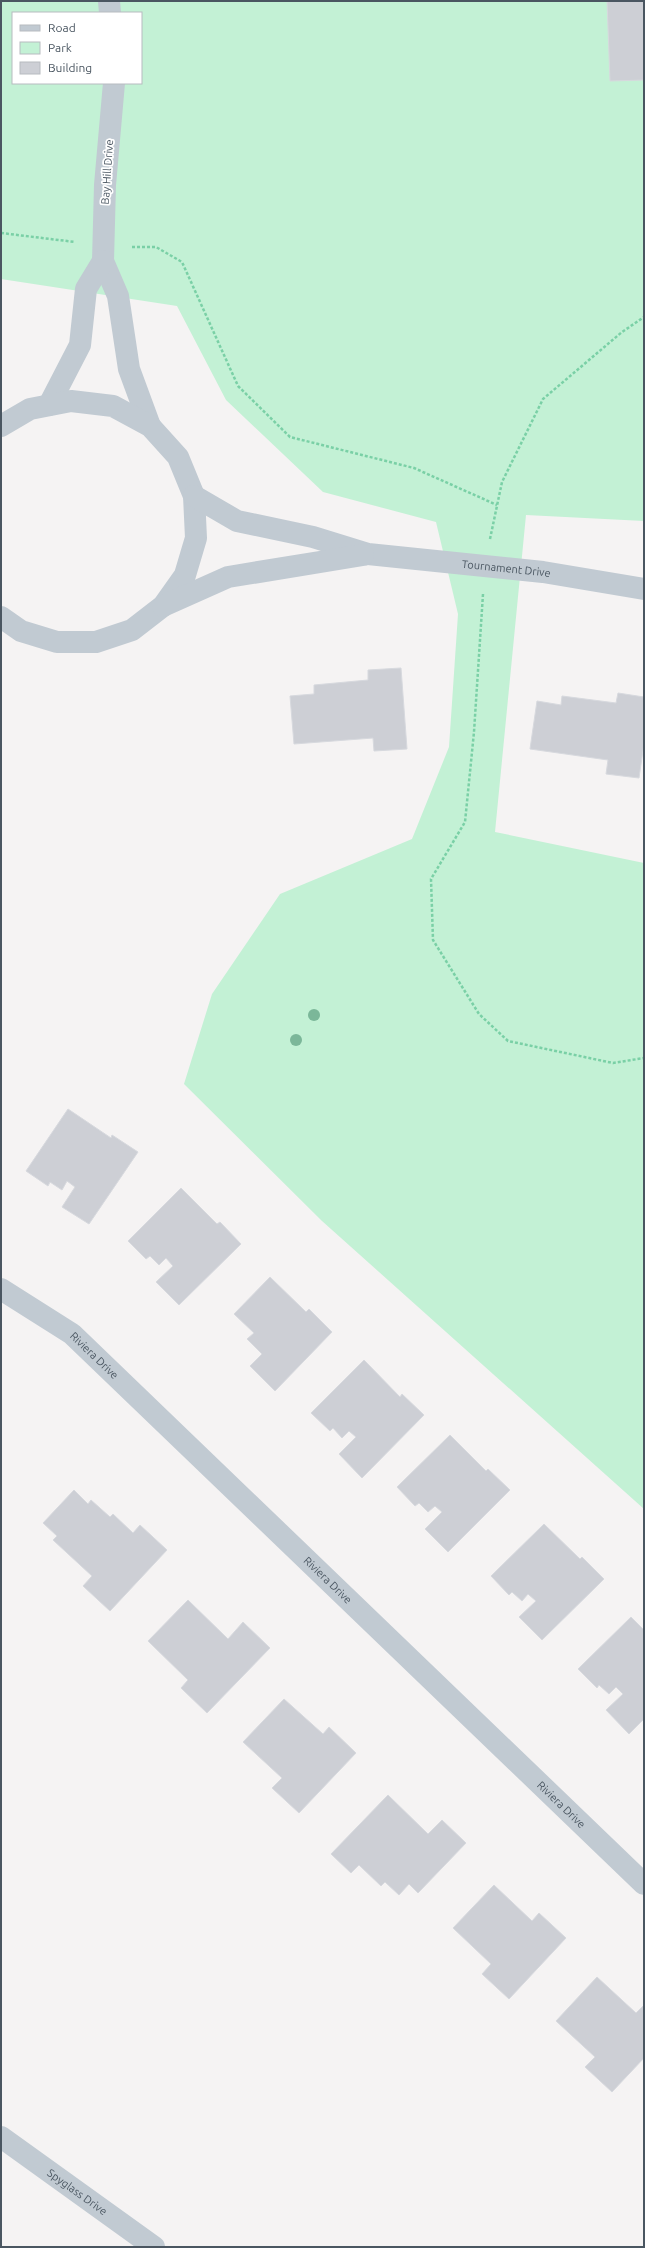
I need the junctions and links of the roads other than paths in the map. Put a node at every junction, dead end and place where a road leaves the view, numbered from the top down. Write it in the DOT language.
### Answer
graph roads {
  1 [pos="109,1"];
  2 [pos="110,12"];
  3 [pos="114,84"];
  4 [pos="104,260"];
  5 [pos="48,405"];
  6 [pos="1,426"];
  7 [pos="150,426"];
  8 [pos="194,496"];
  9 [pos="368,554"];
  10 [pos="644,589"];
  11 [pos="163,606"];
  12 [pos="1,617"];
  13 [pos="1,1289"];
  14 [pos="644,1884"];
  15 [pos="1,2137"];
  16 [pos="154,2247"];
  1 -- 2 [label="street"];
  3 -- 4 [label="street, Bay Hill Drive"];
  4 -- 5 [label="street"];
  4 -- 7 [label="street, Bay Hill Drive"];
  5 -- 6 [label="street"];
  5 -- 7 [label="street"];
  7 -- 8 [label="street"];
  8 -- 9 [label="street, Tournament Drive"];
  8 -- 11 [label="street"];
  9 -- 10 [label="street, Tournament Drive"];
  9 -- 11 [label="street, Tournament Drive"];
  11 -- 12 [label="street"];
  13 -- 14 [label="street, Riviera Drive"];
  15 -- 16 [label="street, Spyglass Drive"];
}
